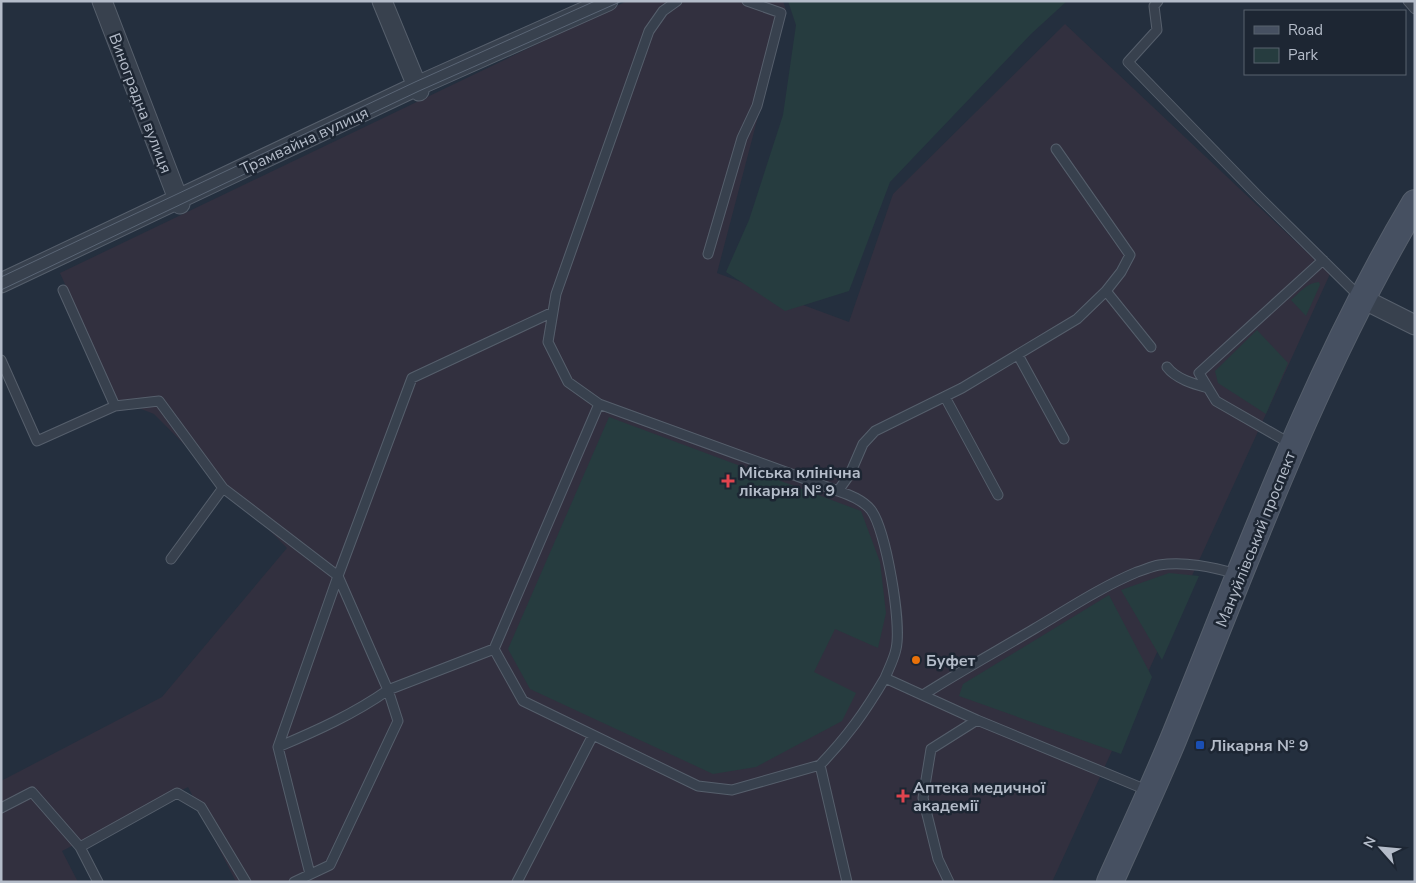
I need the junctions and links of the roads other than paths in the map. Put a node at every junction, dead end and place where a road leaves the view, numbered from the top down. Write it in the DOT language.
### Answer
graph roads {
  1 [pos="102,1"];
  2 [pos="382,1"];
  3 [pos="608,1"];
  4 [pos="678,1"];
  5 [pos="747,1"];
  6 [pos="1158,1"];
  7 [pos="1408,1"];
  8 [pos="1415,9"];
  9 [pos="418,89"];
  10 [pos="1056,149"];
  11 [pos="179,202"];
  12 [pos="1415,203"];
  13 [pos="708,254"];
  14 [pos="1323,260"];
  15 [pos="1,282"];
  16 [pos="63,290"];
  17 [pos="1106,291"];
  18 [pos="1361,298"];
  19 [pos="553,312"];
  20 [pos="1415,324"];
  21 [pos="1151,347"];
  22 [pos="1018,355"];
  23 [pos="1,360"];
  24 [pos="1167,367"];
  25 [pos="1208,388"];
  26 [pos="945,397"];
  27 [pos="599,404"];
  28 [pos="115,406"];
  29 [pos="1064,439"];
  30 [pos="1293,445"];
  31 [pos="223,488"];
  32 [pos="838,491"];
  33 [pos="998,495"];
  34 [pos="171,558"];
  35 [pos="1239,574"];
  36 [pos="338,576"];
  37 [pos="494,649"];
  38 [pos="885,678"];
  39 [pos="388,690"];
  40 [pos="923,695"];
  41 [pos="977,720"];
  42 [pos="593,735"];
  43 [pos="278,747"];
  44 [pos="820,765"];
  45 [pos="1150,792"];
  46 [pos="1,808"];
  47 [pos="80,846"];
  48 [pos="310,874"];
  49 [pos="98,882"];
  50 [pos="246,882"];
  51 [pos="294,882"];
  52 [pos="517,882"];
  53 [pos="847,882"];
  54 [pos="949,882"];
  55 [pos="1110,882"];
  1 -- 11 [label="street, Виноградна вулиця"];
  2 -- 9 [label="street"];
  3 -- 9 [label="street, Трамвайна вулиця"];
  4 -- 19 [label="lane"];
  5 -- 13 [label="lane"];
  6 -- 14 [label="lane"];
  7 -- 8 [label="lane"];
  9 -- 11 [label="street, Трамвайна вулиця"];
  10 -- 17 [label="lane"];
  11 -- 15 [label="street, Трамвайна вулиця"];
  12 -- 18 [label="main road, Мануйлівський проспект"];
  14 -- 18 [label="lane"];
  14 -- 25 [label="lane"];
  16 -- 28 [label="lane"];
  17 -- 21 [label="lane"];
  17 -- 22 [label="lane"];
  18 -- 20 [label="street"];
  18 -- 30 [label="main road, Мануйлівський проспект"];
  19 -- 27 [label="lane"];
  19 -- 36 [label="lane"];
  22 -- 26 [label="lane"];
  22 -- 29 [label="lane"];
  23 -- 28 [label="lane"];
  24 -- 25 [label="lane"];
  25 -- 30 [label="lane"];
  26 -- 32 [label="lane"];
  26 -- 33 [label="lane"];
  27 -- 32 [label="lane"];
  27 -- 37 [label="lane"];
  28 -- 31 [label="lane"];
  30 -- 35 [label="main road, Мануйлівський проспект"];
  31 -- 34 [label="lane"];
  31 -- 36 [label="lane"];
  32 -- 38 [label="lane"];
  35 -- 40 [label="lane"];
  35 -- 45 [label="main road, Мануйлівський проспект"];
  36 -- 39 [label="lane"];
  36 -- 43 [label="lane"];
  37 -- 39 [label="lane"];
  37 -- 42 [label="lane"];
  38 -- 40 [label="lane"];
  38 -- 44 [label="lane"];
  39 -- 43 [label="lane"];
  39 -- 48 [label="lane"];
  40 -- 41 [label="lane"];
  41 -- 45 [label="lane"];
  41 -- 54 [label="lane"];
  42 -- 44 [label="lane"];
  42 -- 52 [label="lane"];
  43 -- 48 [label="lane"];
  44 -- 53 [label="lane"];
  45 -- 55 [label="main road, Мануйлівський проспект"];
  46 -- 47 [label="lane"];
  47 -- 49 [label="lane"];
  47 -- 50 [label="lane"];
  48 -- 51 [label="lane"];
}
